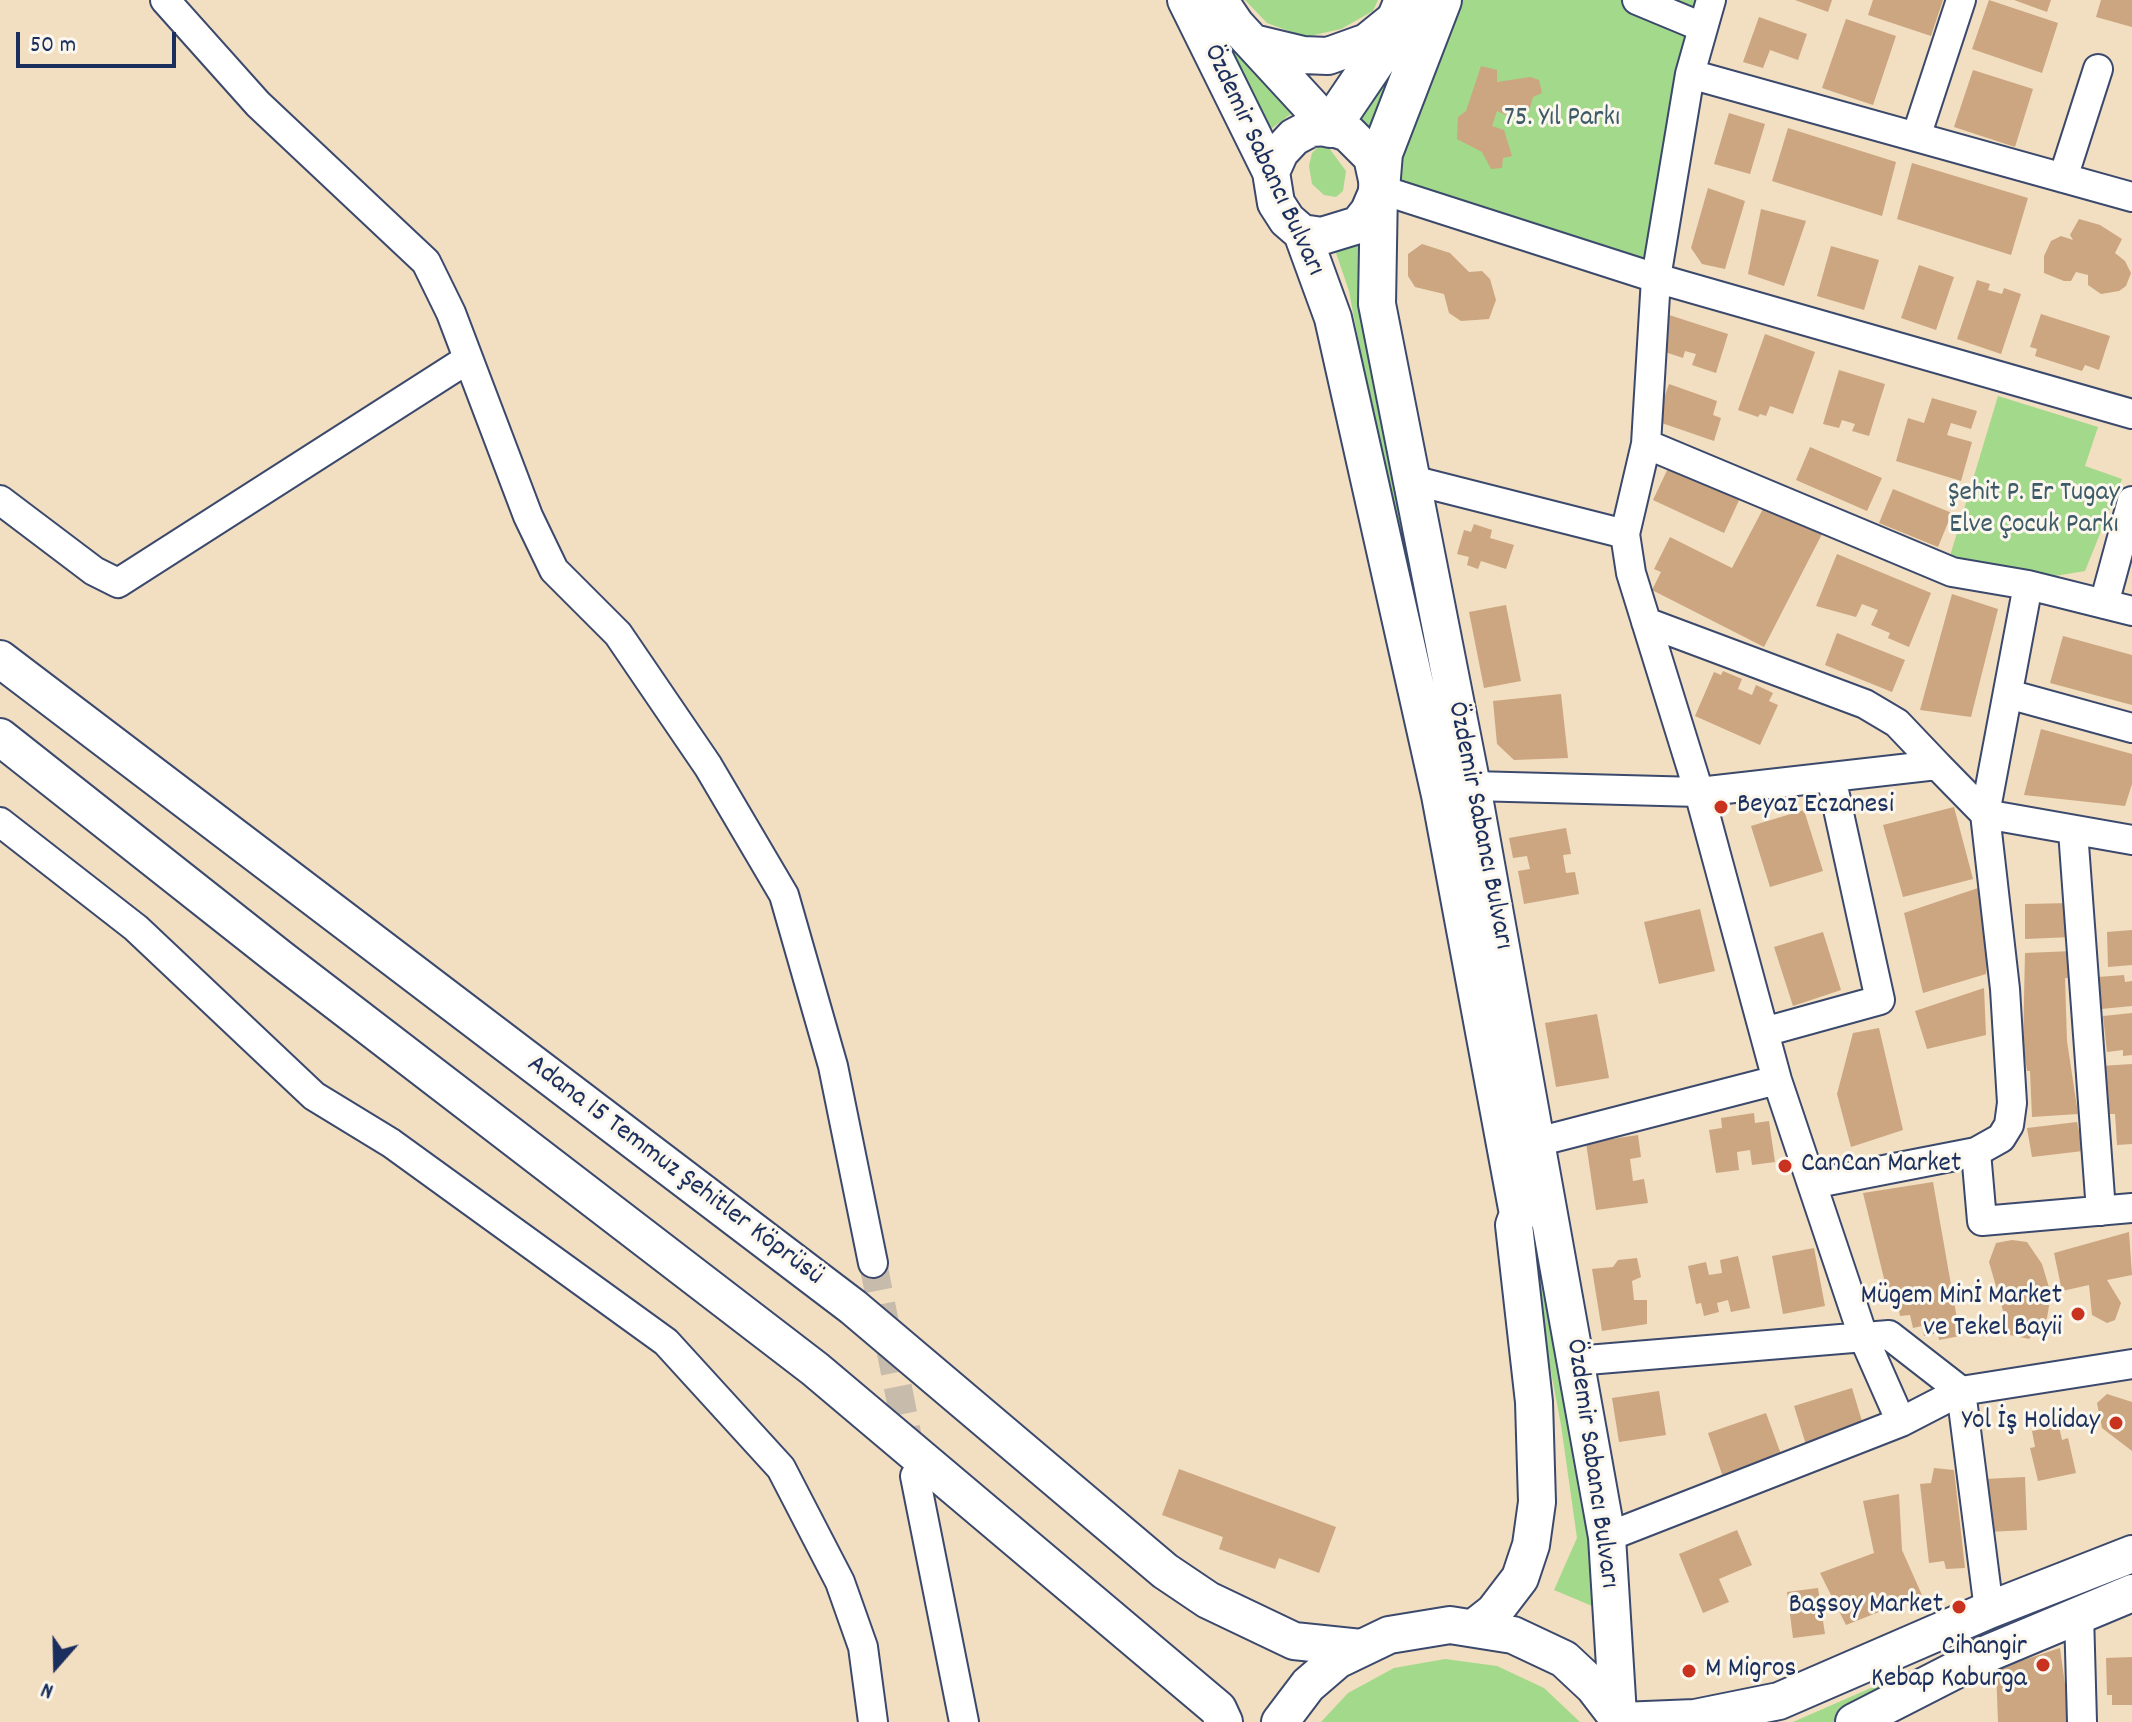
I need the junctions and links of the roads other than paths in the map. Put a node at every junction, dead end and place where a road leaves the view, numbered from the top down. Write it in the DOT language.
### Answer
graph roads {
  1 [pos="165,0"];
  2 [pos="1186,0"];
  3 [pos="1219,0"];
  4 [pos="1441,0"];
  5 [pos="1637,0"];
  6 [pos="1961,0"];
  7 [pos="1402,8"];
  8 [pos="1706,13"];
  9 [pos="1253,43"];
  10 [pos="2098,69"];
  11 [pos="1690,74"];
  12 [pos="1330,127"];
  13 [pos="1916,137"];
  14 [pos="1271,172"];
  15 [pos="2063,178"];
  16 [pos="1379,189"];
  17 [pos="2132,197"];
  18 [pos="1302,233"];
  19 [pos="1656,278"];
  20 [pos="468,359"];
  21 [pos="2132,413"];
  22 [pos="1646,444"];
  23 [pos="1412,480"];
  24 [pos="0,500"];
  25 [pos="2132,501"];
  26 [pos="1625,534"];
  27 [pos="2028,585"];
  28 [pos="2104,604"];
  29 [pos="2132,611"];
  30 [pos="1646,622"];
  31 [pos="0,659"];
  32 [pos="2008,694"];
  33 [pos="2132,728"];
  34 [pos="0,737"];
  35 [pos="1937,765"];
  36 [pos="1831,777"];
  37 [pos="1472,786"];
  38 [pos="1699,792"];
  39 [pos="1985,814"];
  40 [pos="0,822"];
  41 [pos="2073,831"];
  42 [pos="2132,840"];
  43 [pos="1764,1032"];
  44 [pos="1777,1080"];
  45 [pos="1537,1142"];
  46 [pos="1976,1152"];
  47 [pos="1812,1184"];
  48 [pos="2132,1208"];
  49 [pos="2101,1211"];
  50 [pos="873,1263"];
  51 [pos="1863,1336"];
  52 [pos="1575,1361"];
  53 [pos="2132,1364"];
  54 [pos="1961,1391"];
  55 [pos="1901,1422"];
  56 [pos="915,1476"];
  57 [pos="1607,1537"];
  58 [pos="2132,1554"];
  59 [pos="2132,1593"];
  60 [pos="1989,1610"];
  61 [pos="2079,1614"];
  62 [pos="1475,1627"];
  63 [pos="1361,1648"];
  64 [pos="1874,1717"];
  65 [pos="1620,1719"];
  66 [pos="873,1722"];
  67 [pos="964,1722"];
  68 [pos="1224,1722"];
  69 [pos="1280,1722"];
  70 [pos="2082,1722"];
  1 -- 20 [label="street"];
  2 -- 14 [label="main road, Özdemir Sabancı Bulvarı"];
  3 -- 9 [label="main road, Özdemir Sabancı Bulvarı"];
  4 -- 16 [label="highway"];
  5 -- 8 [label="street"];
  6 -- 13 [label="street"];
  7 -- 9 [label="main road"];
  7 -- 12 [label="highway"];
  8 -- 11 [label="street"];
  9 -- 12 [label="main road, Özdemir Sabancı Bulvarı"];
  10 -- 15 [label="street"];
  11 -- 13 [label="street"];
  11 -- 19 [label="street"];
  12 -- 14 [label="main road"];
  12 -- 16 [label="main road, Özdemir Sabancı Bulvarı"];
  13 -- 15 [label="street"];
  14 -- 18 [label="main road, Özdemir Sabancı Bulvarı"];
  15 -- 17 [label="street"];
  16 -- 18 [label="main road"];
  16 -- 19 [label="street"];
  16 -- 23 [label="main road, Özdemir Sabancı Bulvarı"];
  18 -- 62 [label="main road, Özdemir Sabancı Bulvarı"];
  19 -- 21 [label="street"];
  19 -- 22 [label="street"];
  20 -- 24 [label="street"];
  20 -- 50 [label="street"];
  22 -- 26 [label="street"];
  22 -- 27 [label="street"];
  23 -- 26 [label="street"];
  23 -- 37 [label="main road, Özdemir Sabancı Bulvarı"];
  25 -- 28 [label="street"];
  26 -- 30 [label="street"];
  27 -- 28 [label="street"];
  27 -- 32 [label="street"];
  28 -- 29 [label="street"];
  30 -- 35 [label="street"];
  30 -- 38 [label="street"];
  31 -- 63 [label="main road, Adana 15 Temmuz Şehitler Köprüsü"];
  32 -- 33 [label="street"];
  32 -- 39 [label="street"];
  34 -- 68 [label="main road"];
  35 -- 36 [label="street"];
  35 -- 39 [label="street"];
  36 -- 38 [label="street"];
  36 -- 43 [label="street"];
  37 -- 38 [label="street"];
  37 -- 45 [label="main road, Özdemir Sabancı Bulvarı"];
  38 -- 43 [label="street"];
  39 -- 41 [label="street"];
  39 -- 46 [label="street"];
  40 -- 66 [label="street"];
  41 -- 42 [label="street"];
  41 -- 49 [label="street"];
  43 -- 44 [label="street"];
  44 -- 45 [label="street"];
  44 -- 47 [label="street"];
  45 -- 52 [label="main road, Özdemir Sabancı Bulvarı"];
  46 -- 47 [label="street"];
  46 -- 49 [label="street"];
  47 -- 51 [label="street"];
  48 -- 49 [label="street"];
  51 -- 52 [label="street"];
  51 -- 54 [label="street"];
  51 -- 55 [label="street"];
  52 -- 57 [label="main road, Özdemir Sabancı Bulvarı"];
  53 -- 54 [label="street"];
  54 -- 55 [label="street"];
  54 -- 60 [label="street"];
  55 -- 57 [label="street"];
  56 -- 67 [label="street"];
  57 -- 65 [label="main road, Özdemir Sabancı Bulvarı"];
  58 -- 60 [label="main road"];
  59 -- 61 [label="main road"];
  60 -- 65 [label="main road"];
  61 -- 64 [label="main road"];
  61 -- 70 [label="street"];
  62 -- 63 [label="main road"];
  62 -- 65 [label="main road"];
  63 -- 69 [label="main road"];
}
